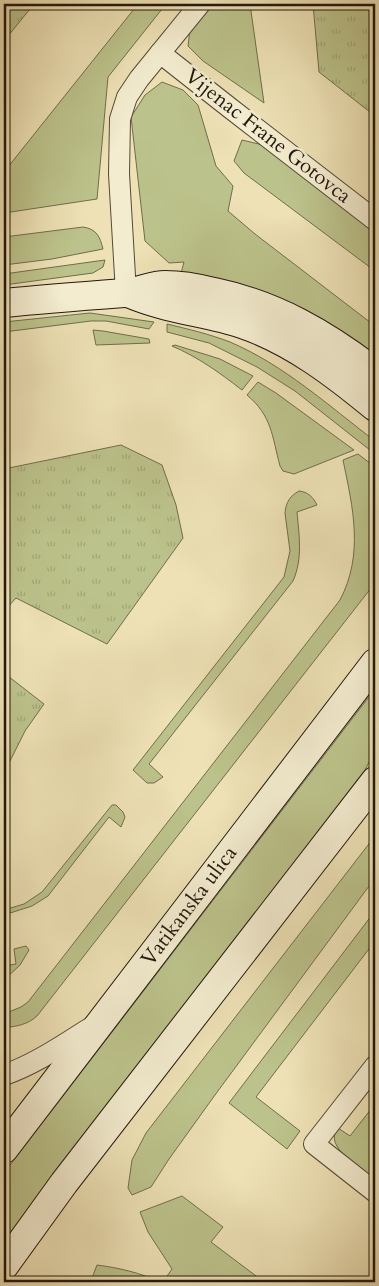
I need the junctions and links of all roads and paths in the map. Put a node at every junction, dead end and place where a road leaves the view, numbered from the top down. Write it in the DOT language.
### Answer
graph roads {
  1 [pos="200,4"];
  2 [pos="160,53"];
  3 [pos="375,220"];
  4 [pos="126,293"];
  5 [pos="4,303"];
  6 [pos="375,372"];
  7 [pos="375,407"];
  8 [pos="375,663"];
  9 [pos="375,781"];
  10 [pos="101,1021"];
  11 [pos="375,1066"];
  12 [pos="4,1075"];
  13 [pos="4,1149"];
  14 [pos="375,1192"];
  15 [pos="4,1266"];
  1 -- 2 [label="street"];
  2 -- 3 [label="street, Vijenac Frane Gotovca"];
  2 -- 4 [label="street"];
  4 -- 5 [label="street"];
  4 -- 6 [label="street"];
  4 -- 7 [label="street"];
  8 -- 10 [label="street, Vatikanska ulica"];
  9 -- 15 [label="street"];
  10 -- 12 [label="street"];
  10 -- 13 [label="street, Vatikanska ulica"];
  11 -- 14 [label="street"];
}
